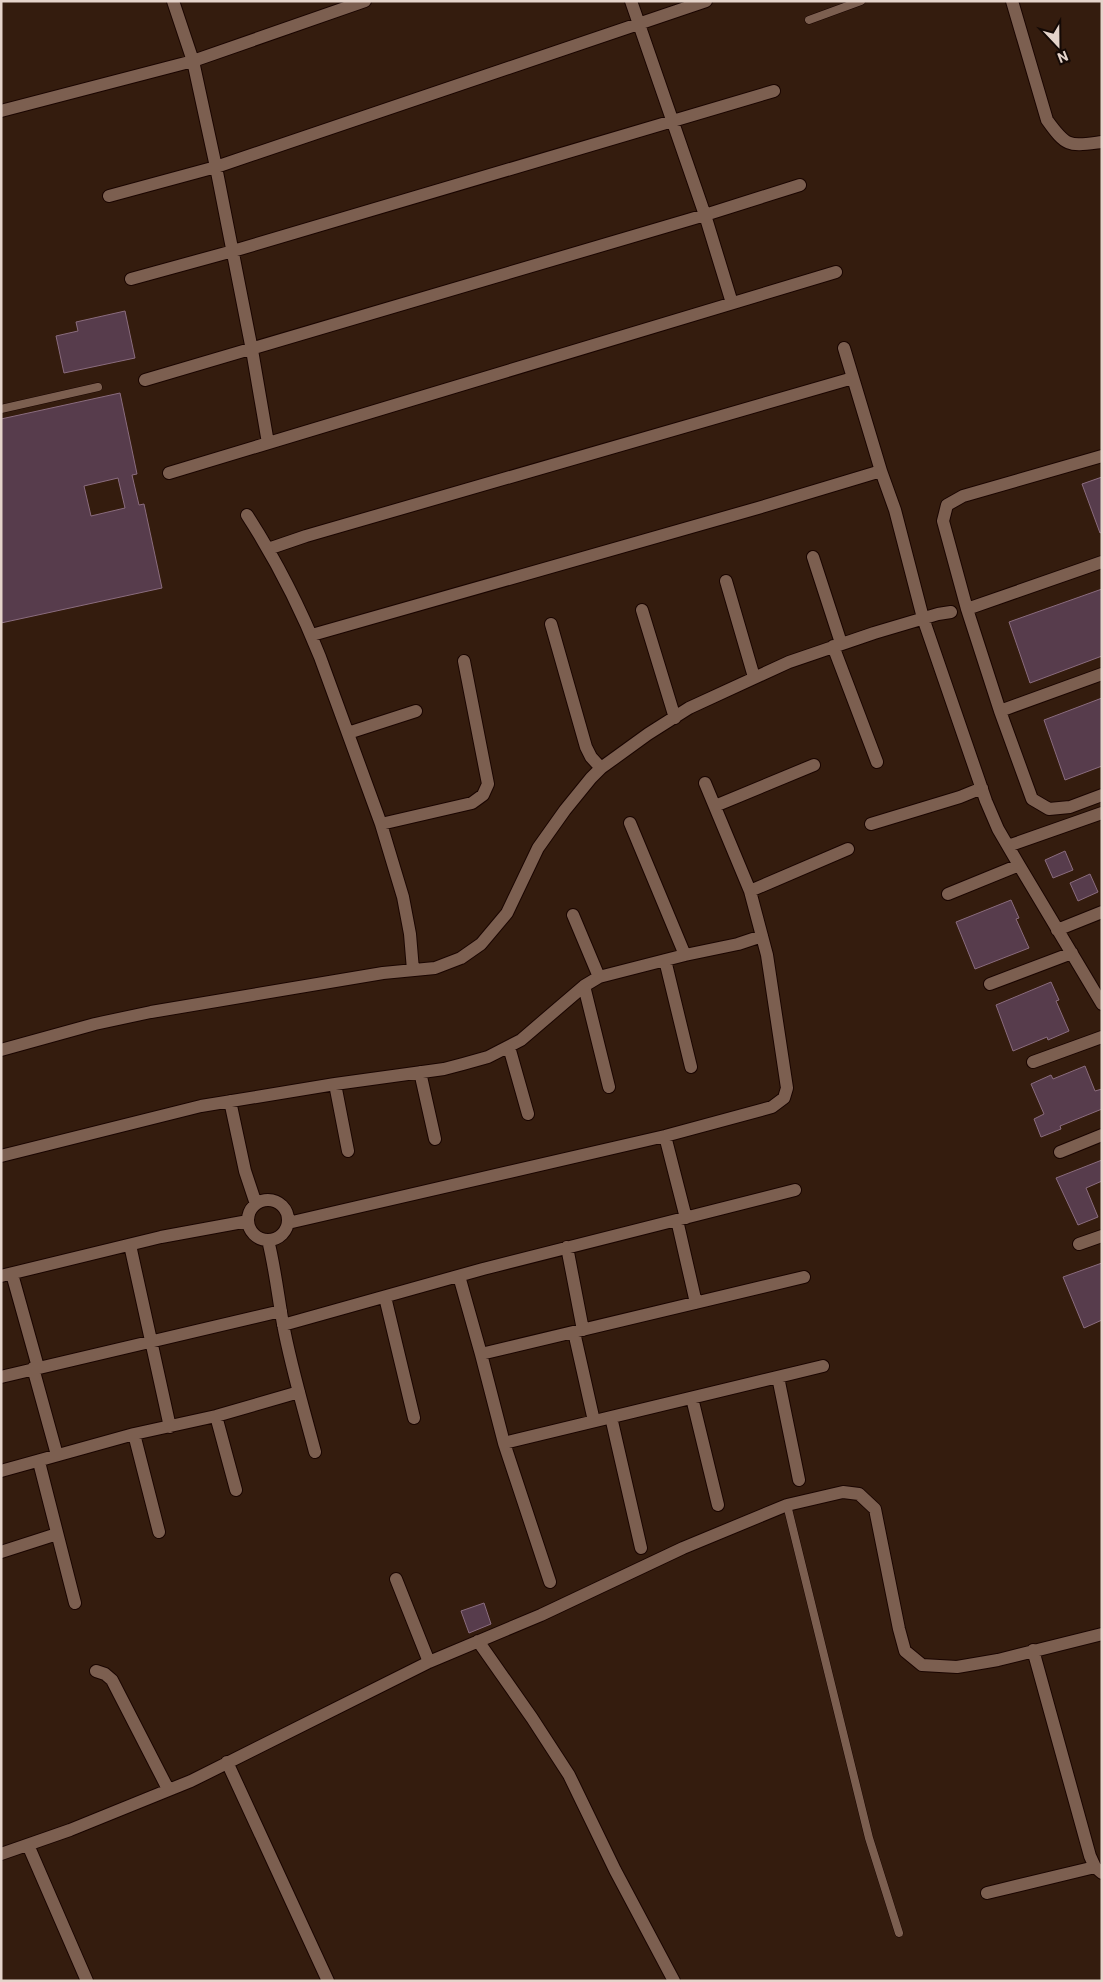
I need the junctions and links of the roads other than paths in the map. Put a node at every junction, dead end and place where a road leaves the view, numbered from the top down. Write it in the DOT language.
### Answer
graph roads {
  1 [pos="173,1"];
  2 [pos="364,1"];
  3 [pos="631,1"];
  4 [pos="706,1"];
  5 [pos="861,1"];
  6 [pos="1012,1"];
  7 [pos="809,20"];
  8 [pos="639,25"];
  9 [pos="193,61"];
  10 [pos="774,91"];
  11 [pos="1,111"];
  12 [pos="673,122"];
  13 [pos="1102,142"];
  14 [pos="216,167"];
  15 [pos="800,185"];
  16 [pos="109,196"];
  17 [pos="705,215"];
  18 [pos="233,251"];
  19 [pos="836,272"];
  20 [pos="131,279"];
  21 [pos="732,303"];
  22 [pos="844,348"];
  23 [pos="252,350"];
  24 [pos="853,378"];
  25 [pos="145,380"];
  26 [pos="98,387"];
  27 [pos="1,409"];
  28 [pos="268,443"];
  29 [pos="1102,456"];
  30 [pos="881,471"];
  31 [pos="169,473"];
  32 [pos="247,515"];
  33 [pos="268,549"];
  34 [pos="813,557"];
  35 [pos="1102,562"];
  36 [pos="726,581"];
  37 [pos="967,609"];
  38 [pos="642,610"];
  39 [pos="951,612"];
  40 [pos="924,618"];
  41 [pos="551,624"];
  42 [pos="312,635"];
  43 [pos="837,645"];
  44 [pos="464,660"];
  45 [pos="1102,674"];
  46 [pos="754,677"];
  47 [pos="416,711"];
  48 [pos="1000,711"];
  49 [pos="675,718"];
  50 [pos="348,733"];
  51 [pos="877,762"];
  52 [pos="814,765"];
  53 [pos="601,768"];
  54 [pos="706,783"];
  55 [pos="982,788"];
  56 [pos="1102,795"];
  57 [pos="715,806"];
  58 [pos="1102,812"];
  59 [pos="630,823"];
  60 [pos="381,824"];
  61 [pos="871,824"];
  62 [pos="1008,846"];
  63 [pos="848,849"];
  64 [pos="1019,865"];
  65 [pos="750,891"];
  66 [pos="948,894"];
  67 [pos="1102,912"];
  68 [pos="573,915"];
  69 [pos="1057,930"];
  70 [pos="762,936"];
  71 [pos="1072,954"];
  72 [pos="685,955"];
  73 [pos="665,960"];
  74 [pos="413,970"];
  75 [pos="599,977"];
  76 [pos="990,984"];
  77 [pos="584,986"];
  78 [pos="1102,1004"];
  79 [pos="1102,1037"];
  80 [pos="509,1047"];
  81 [pos="1,1050"];
  82 [pos="1033,1062"];
  83 [pos="692,1066"];
  84 [pos="420,1072"];
  85 [pos="335,1084"];
  86 [pos="609,1086"];
  87 [pos="230,1101"];
  88 [pos="528,1114"];
  89 [pos="1102,1135"];
  90 [pos="665,1136"];
  91 [pos="435,1139"];
  92 [pos="348,1151"];
  93 [pos="1060,1152"];
  94 [pos="1,1156"];
  95 [pos="796,1190"];
  96 [pos="256,1204"];
  97 [pos="681,1219"];
  98 [pos="248,1221"];
  99 [pos="288,1223"];
  100 [pos="1102,1236"];
  101 [pos="268,1240"];
  102 [pos="1080,1244"];
  103 [pos="130,1245"];
  104 [pos="567,1247"];
  105 [pos="7,1275"];
  106 [pos="459,1276"];
  107 [pos="804,1277"];
  108 [pos="385,1297"];
  109 [pos="696,1303"];
  110 [pos="281,1311"];
  111 [pos="283,1325"];
  112 [pos="579,1331"];
  113 [pos="150,1340"];
  114 [pos="481,1354"];
  115 [pos="823,1366"];
  116 [pos="35,1367"];
  117 [pos="1,1377"];
  118 [pos="778,1377"];
  119 [pos="299,1392"];
  120 [pos="692,1398"];
  121 [pos="216,1416"];
  122 [pos="611,1417"];
  123 [pos="414,1418"];
  124 [pos="594,1421"];
  125 [pos="170,1427"];
  126 [pos="134,1434"];
  127 [pos="504,1443"];
  128 [pos="315,1452"];
  129 [pos="57,1455"];
  130 [pos="39,1462"];
  131 [pos="1,1471"];
  132 [pos="799,1480"];
  133 [pos="236,1490"];
  134 [pos="718,1505"];
  135 [pos="786,1505"];
  136 [pos="159,1532"];
  137 [pos="57,1534"];
  138 [pos="641,1548"];
  139 [pos="1,1552"];
  140 [pos="396,1579"];
  141 [pos="550,1582"];
  142 [pos="75,1603"];
  143 [pos="1102,1634"];
  144 [pos="478,1641"];
  145 [pos="1034,1650"];
  146 [pos="429,1662"];
  147 [pos="96,1671"];
  148 [pos="227,1762"];
  149 [pos="168,1789"];
  150 [pos="28,1845"];
  151 [pos="1,1854"];
  152 [pos="1098,1870"];
  153 [pos="987,1893"];
  154 [pos="899,1933"];
  155 [pos="87,1981"];
  156 [pos="328,1981"];
  157 [pos="674,1981"];
  1 -- 9 [label="street"];
  2 -- 9 [label="street"];
  3 -- 8 [label="street"];
  4 -- 8 [label="street"];
  5 -- 7 [label="lane"];
  6 -- 13 [label="street"];
  8 -- 12 [label="street"];
  8 -- 14 [label="street"];
  9 -- 11 [label="street"];
  9 -- 14 [label="street"];
  10 -- 12 [label="street"];
  12 -- 17 [label="street"];
  12 -- 18 [label="street"];
  14 -- 16 [label="street"];
  14 -- 18 [label="street"];
  15 -- 17 [label="street"];
  17 -- 21 [label="street"];
  17 -- 23 [label="street"];
  18 -- 20 [label="street"];
  18 -- 23 [label="street"];
  19 -- 21 [label="street"];
  21 -- 28 [label="street"];
  22 -- 24 [label="street"];
  23 -- 25 [label="street"];
  23 -- 28 [label="street"];
  24 -- 30 [label="street"];
  24 -- 33 [label="street"];
  26 -- 27 [label="lane"];
  28 -- 31 [label="street"];
  29 -- 37 [label="street"];
  30 -- 40 [label="street"];
  30 -- 42 [label="street"];
  32 -- 33 [label="street"];
  33 -- 42 [label="street"];
  34 -- 43 [label="street"];
  35 -- 37 [label="street"];
  36 -- 46 [label="street"];
  37 -- 48 [label="street"];
  38 -- 49 [label="street"];
  39 -- 40 [label="street"];
  40 -- 43 [label="street"];
  40 -- 55 [label="street"];
  41 -- 53 [label="street"];
  42 -- 50 [label="street"];
  43 -- 46 [label="street"];
  43 -- 51 [label="street"];
  44 -- 60 [label="street"];
  45 -- 48 [label="street"];
  46 -- 49 [label="street"];
  47 -- 50 [label="street"];
  48 -- 56 [label="street"];
  49 -- 53 [label="street"];
  50 -- 60 [label="street"];
  52 -- 57 [label="street"];
  53 -- 74 [label="street"];
  54 -- 57 [label="street"];
  55 -- 61 [label="street"];
  55 -- 62 [label="street"];
  57 -- 65 [label="street"];
  58 -- 62 [label="street"];
  59 -- 72 [label="street"];
  60 -- 74 [label="street"];
  62 -- 64 [label="street"];
  63 -- 65 [label="street"];
  64 -- 66 [label="street"];
  64 -- 69 [label="street"];
  65 -- 70 [label="street"];
  67 -- 69 [label="street"];
  68 -- 75 [label="street"];
  69 -- 71 [label="street"];
  70 -- 72 [label="street"];
  70 -- 90 [label="street"];
  71 -- 76 [label="street"];
  71 -- 78 [label="street"];
  72 -- 73 [label="street"];
  73 -- 75 [label="street"];
  73 -- 83 [label="street"];
  74 -- 81 [label="street"];
  75 -- 77 [label="street"];
  77 -- 80 [label="street"];
  77 -- 86 [label="street"];
  79 -- 82 [label="street"];
  80 -- 84 [label="street"];
  80 -- 88 [label="street"];
  84 -- 85 [label="street"];
  84 -- 91 [label="street"];
  85 -- 87 [label="street"];
  85 -- 92 [label="street"];
  87 -- 94 [label="street"];
  87 -- 96 [label="street"];
  89 -- 93 [label="street"];
  90 -- 97 [label="street"];
  90 -- 99 [label="street"];
  95 -- 97 [label="street"];
  96 -- 98 [label="street"];
  96 -- 99 [label="street"];
  97 -- 104 [label="street"];
  97 -- 109 [label="street"];
  98 -- 101 [label="street"];
  98 -- 103 [label="street"];
  99 -- 101 [label="street"];
  100 -- 102 [label="street"];
  101 -- 110 [label="street"];
  103 -- 105 [label="street"];
  103 -- 113 [label="street"];
  104 -- 106 [label="street"];
  104 -- 112 [label="street"];
  105 -- 116 [label="street"];
  106 -- 108 [label="street"];
  106 -- 114 [label="street"];
  107 -- 109 [label="street"];
  108 -- 111 [label="street"];
  108 -- 123 [label="street"];
  109 -- 112 [label="street"];
  110 -- 111 [label="street"];
  110 -- 113 [label="street"];
  111 -- 119 [label="street"];
  112 -- 114 [label="street"];
  112 -- 124 [label="street"];
  113 -- 116 [label="street"];
  113 -- 125 [label="street"];
  114 -- 127 [label="street"];
  115 -- 118 [label="street"];
  116 -- 117 [label="street"];
  116 -- 129 [label="street"];
  118 -- 120 [label="street"];
  118 -- 132 [label="street"];
  119 -- 121 [label="street"];
  119 -- 128 [label="street"];
  120 -- 122 [label="street"];
  120 -- 134 [label="street"];
  121 -- 125 [label="street"];
  121 -- 133 [label="street"];
  122 -- 124 [label="street"];
  122 -- 138 [label="street"];
  124 -- 127 [label="street"];
  125 -- 126 [label="street"];
  126 -- 129 [label="street"];
  126 -- 136 [label="street"];
  127 -- 141 [label="street"];
  129 -- 130 [label="street"];
  130 -- 131 [label="street"];
  130 -- 137 [label="street"];
  135 -- 144 [label="street"];
  135 -- 145 [label="street"];
  135 -- 154 [label="lane"];
  137 -- 139 [label="street"];
  137 -- 142 [label="street"];
  140 -- 146 [label="street"];
  143 -- 145 [label="street"];
  144 -- 146 [label="street"];
  144 -- 157 [label="street"];
  145 -- 152 [label="street"];
  146 -- 148 [label="street"];
  147 -- 149 [label="street"];
  148 -- 149 [label="street"];
  148 -- 156 [label="street"];
  149 -- 150 [label="street"];
  150 -- 151 [label="street"];
  150 -- 155 [label="street"];
  152 -- 153 [label="street"];
}
